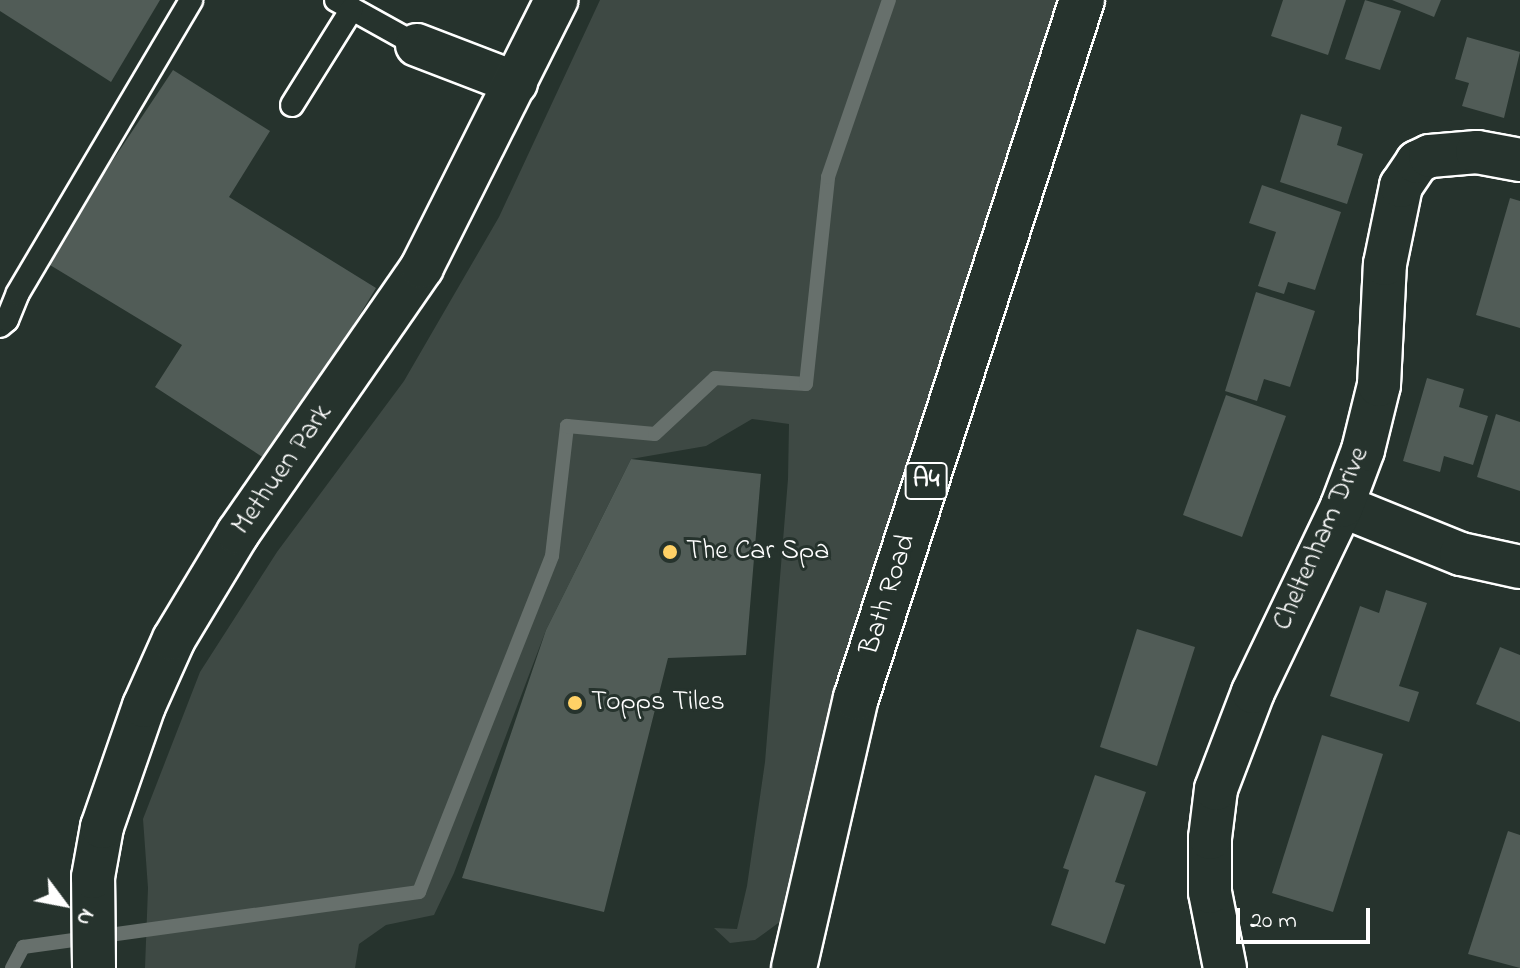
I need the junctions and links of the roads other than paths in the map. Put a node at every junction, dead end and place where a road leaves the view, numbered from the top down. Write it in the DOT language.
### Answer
graph roads {
  1 [pos="191,0"];
  2 [pos="556,0"];
  3 [pos="1082,0"];
  4 [pos="344,4"];
  5 [pos="417,45"];
  6 [pos="516,83"];
  7 [pos="292,105"];
  8 [pos="1520,160"];
  9 [pos="0,326"];
  10 [pos="1342,506"];
  11 [pos="1520,567"];
  12 [pos="94,968"];
  13 [pos="794,968"];
  14 [pos="1225,968"];
  1 -- 9 [label="lane"];
  2 -- 6 [label="street, Methuen Park"];
  3 -- 13 [label="main road, Bath Road / A4"];
  4 -- 5 [label="lane"];
  4 -- 7 [label="lane"];
  5 -- 6 [label="street"];
  6 -- 12 [label="street, Methuen Park"];
  8 -- 10 [label="street, Cheltenham Drive"];
  10 -- 11 [label="street"];
  10 -- 14 [label="street, Cheltenham Drive"];
}
